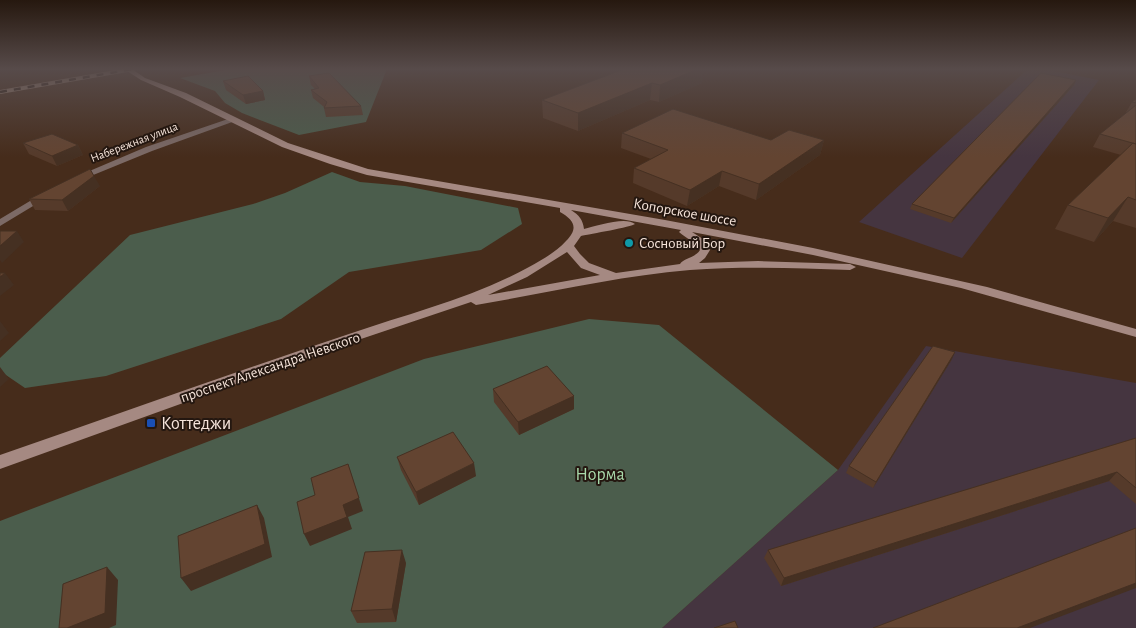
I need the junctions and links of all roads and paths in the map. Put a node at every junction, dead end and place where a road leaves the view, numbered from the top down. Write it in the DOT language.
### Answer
graph roads {
  1 [pos="189,98"];
  2 [pos="231,120"];
  3 [pos="70,181"];
  4 [pos="53,191"];
  5 [pos="558,206"];
  6 [pos="0,223"];
  7 [pos="665,225"];
  8 [pos="579,233"];
  9 [pos="568,245"];
  10 [pos="669,269"];
  11 [pos="895,270"];
  12 [pos="622,275"];
  13 [pos="456,304"];
  14 [pos="1136,333"];
  15 [pos="0,462"];
  1 -- 2 [label="main road"];
  2 -- 3 [label="street, Набережная улица"];
  2 -- 5 [label="main road, Копорское шоссе"];
  4 -- 6 [label="street"];
  5 -- 7 [label="main road, Копорское шоссе"];
  5 -- 8 [label="main road"];
  7 -- 8 [label="main road"];
  7 -- 10 [label="main road"];
  7 -- 11 [label="main road, Копорское шоссе"];
  8 -- 9 [label="main road"];
  9 -- 12 [label="main road"];
  9 -- 13 [label="main road"];
  10 -- 11 [label="main road"];
  10 -- 12 [label="main road"];
  11 -- 14 [label="main road, Копорское шоссе"];
  12 -- 13 [label="main road"];
  13 -- 15 [label="main road, проспект Александра Невского"];
}
